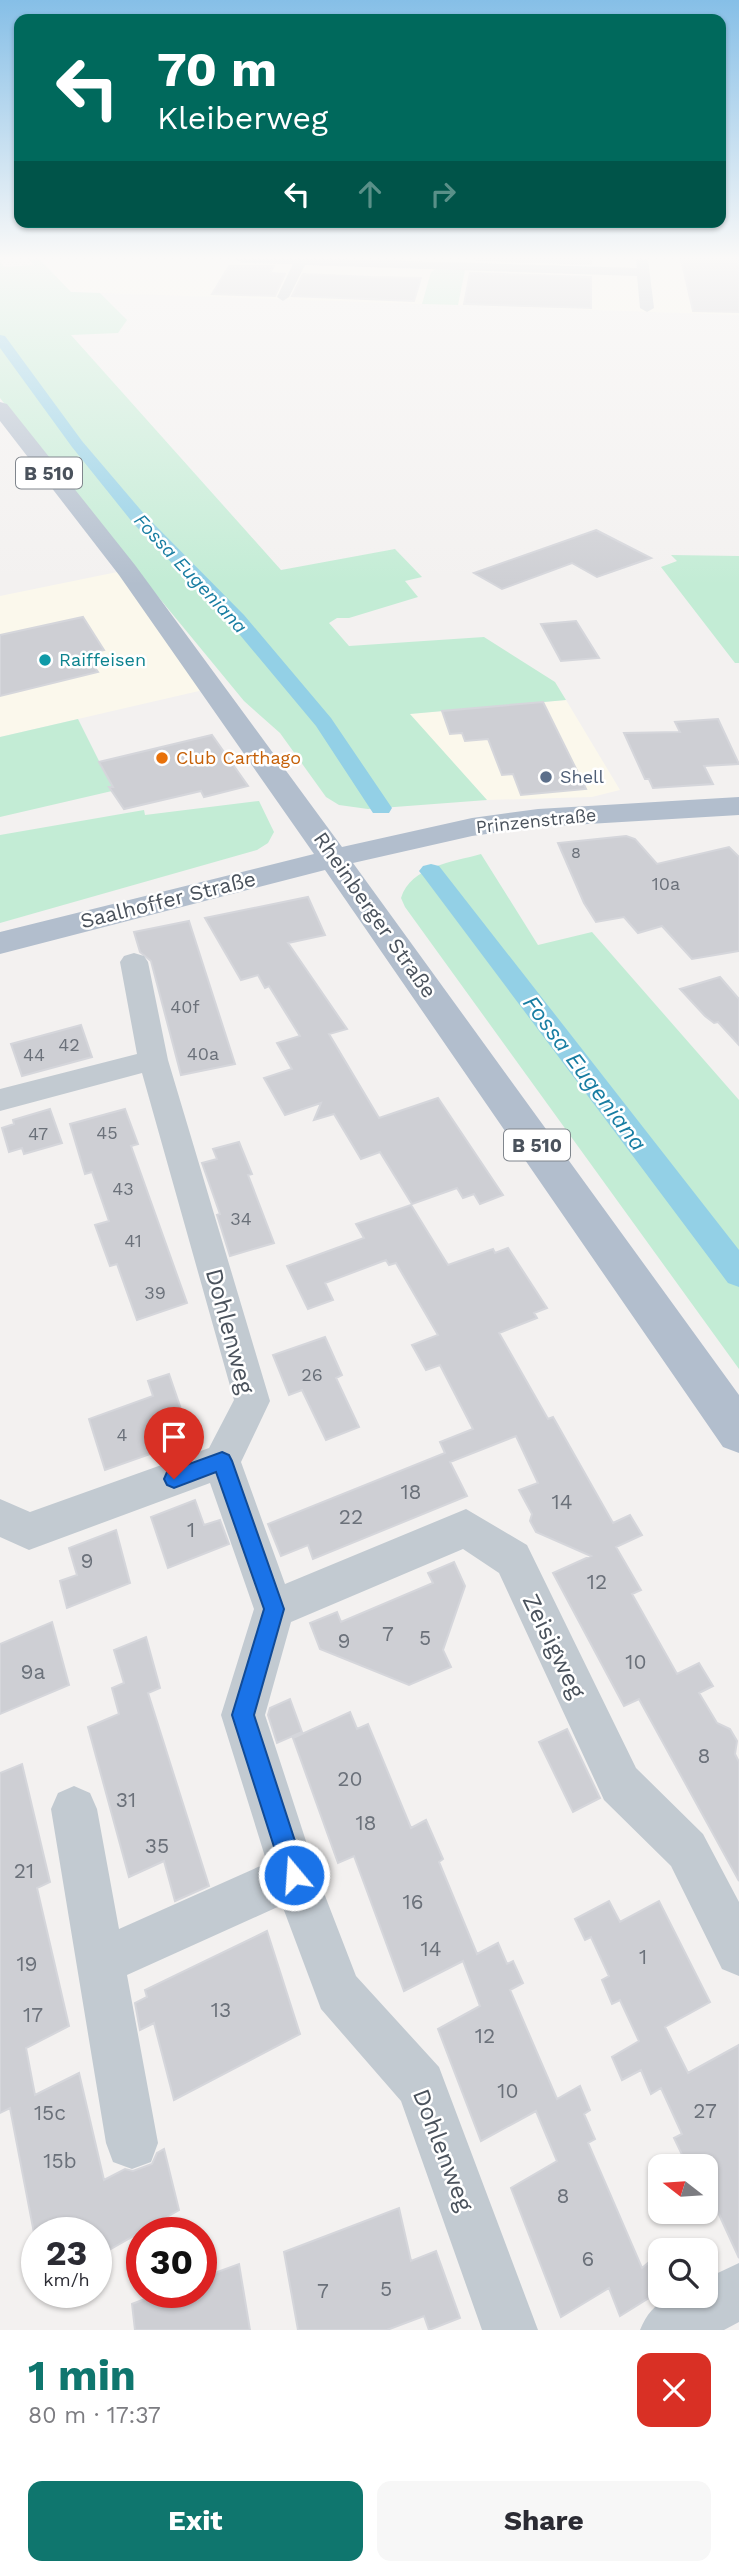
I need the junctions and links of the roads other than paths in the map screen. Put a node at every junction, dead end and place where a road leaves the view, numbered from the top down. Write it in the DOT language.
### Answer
graph roads {
  1 [pos="0,408"];
  2 [pos="739,806"];
  3 [pos="335,858"];
  4 [pos="0,943"];
  5 [pos="134,962"];
  6 [pos="153,1060"];
  7 [pos="0,1100"];
  8 [pos="739,1432"];
  9 [pos="222,1461"];
  10 [pos="0,1518"];
  11 [pos="274,1609"];
  12 [pos="75,1809"];
  13 [pos="294,1875"];
  14 [pos="739,1952"];
  15 [pos="101,1962"];
  16 [pos="132,2143"];
  17 [pos="739,2291"];
  18 [pos="510,2330"];
  19 [pos="668,2330"];
  1 -- 3 [label="main road, Rheinberger Straße / B 510"];
  2 -- 3 [label="main road, Prinzenstraße"];
  3 -- 4 [label="main road, Saalhoffer Straße"];
  3 -- 8 [label="main road, Rheinberger Straße / B 510"];
  5 -- 6 [label="street, Dohlenweg"];
  6 -- 7 [label="street"];
  6 -- 9 [label="street, Dohlenweg"];
  9 -- 10 [label="street"];
  9 -- 11 [label="street"];
  11 -- 13 [label="street, Dohlenweg"];
  11 -- 14 [label="street, Zeisigweg"];
  12 -- 15 [label="street"];
  13 -- 15 [label="street"];
  13 -- 18 [label="street, Dohlenweg"];
  15 -- 16 [label="street"];
  17 -- 19 [label="street"];
}
